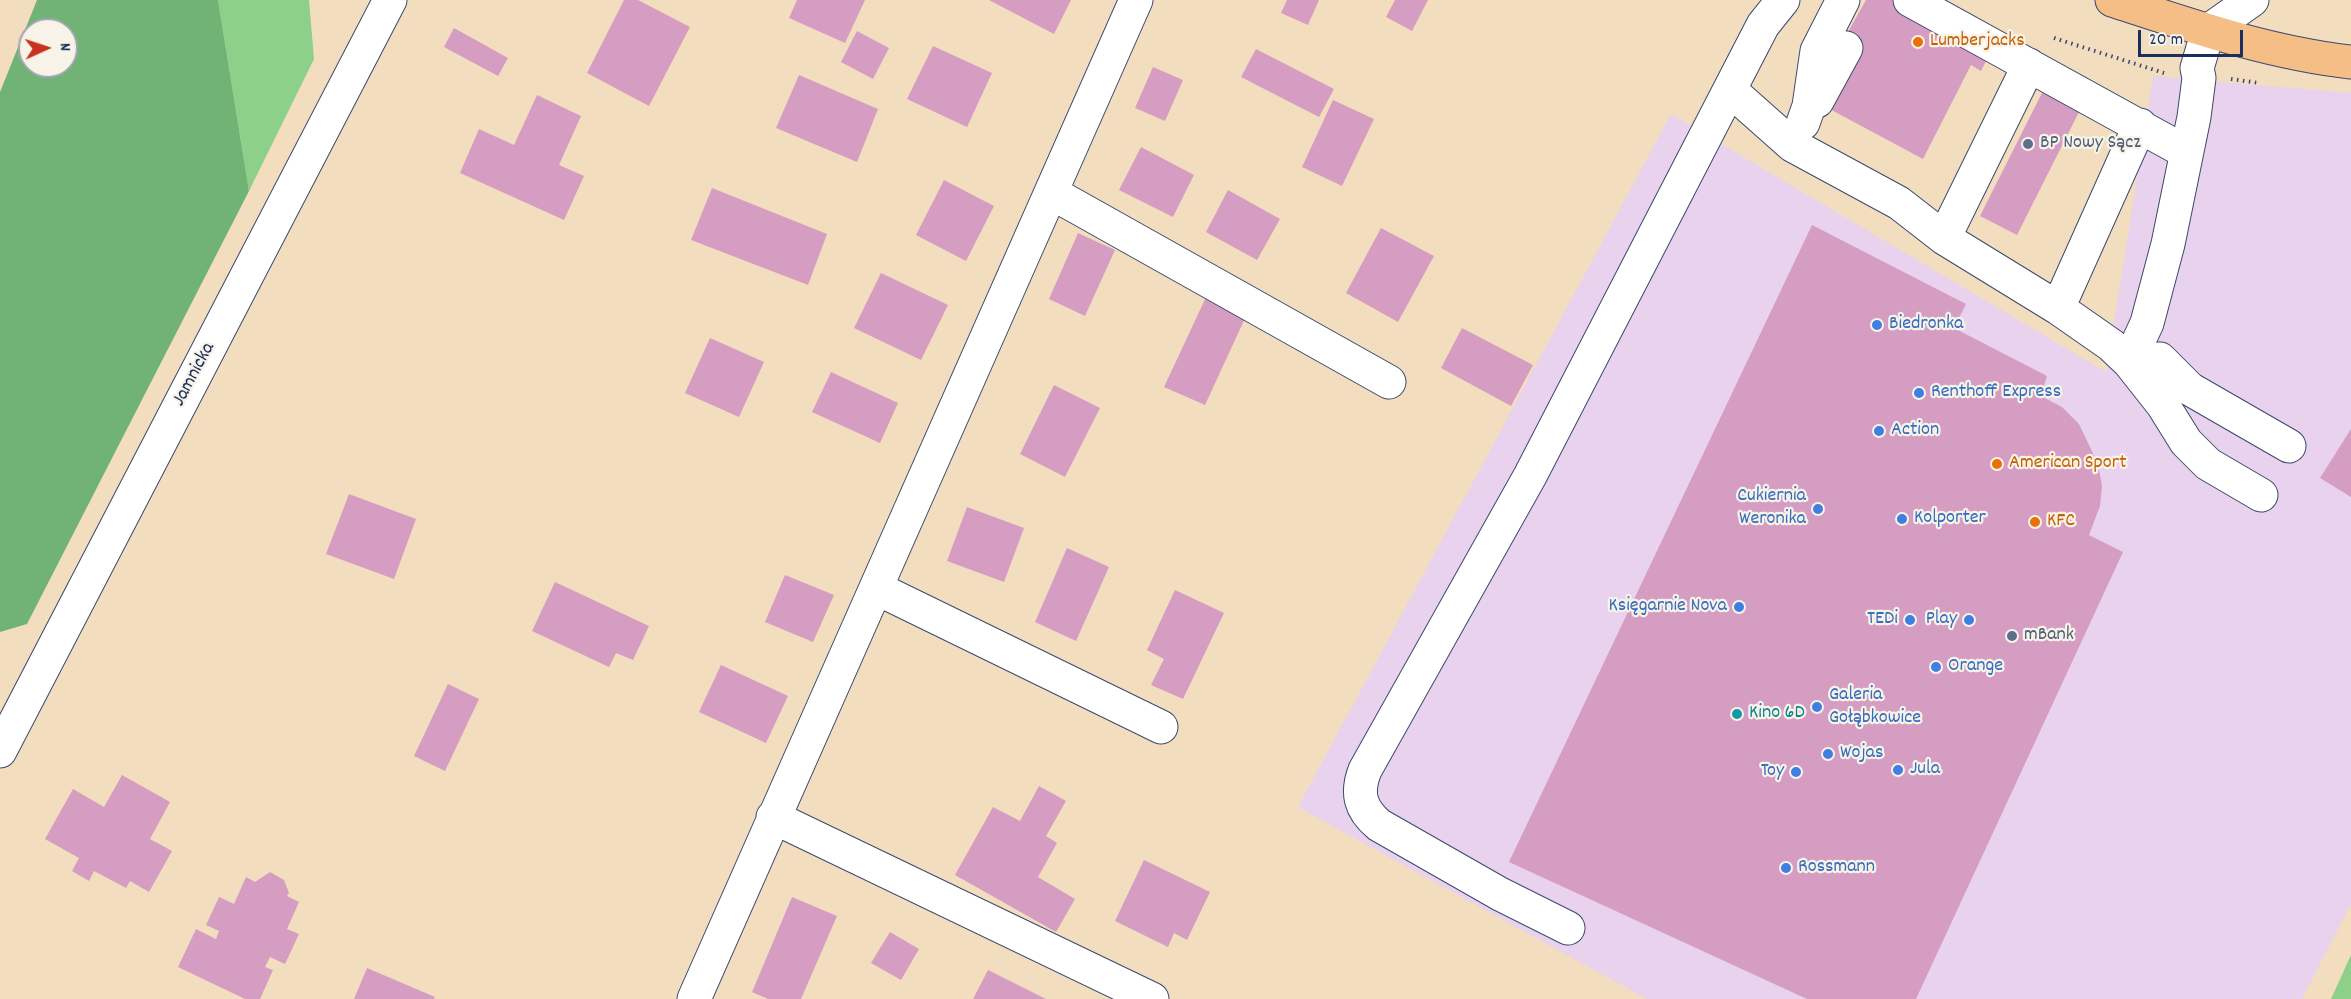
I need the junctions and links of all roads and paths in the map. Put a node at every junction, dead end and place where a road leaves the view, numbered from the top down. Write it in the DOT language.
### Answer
graph roads {
  1 [pos="390,0"];
  2 [pos="1136,0"];
  3 [pos="1783,0"];
  4 [pos="1843,0"];
  5 [pos="1910,0"];
  6 [pos="2112,0"];
  7 [pos="2252,0"];
  8 [pos="1766,13"];
  9 [pos="2208,31"];
  10 [pos="2053,37"];
  11 [pos="1846,48"];
  12 [pos="2351,62"];
  13 [pos="2029,65"];
  14 [pos="2199,78"];
  15 [pos="2234,79"];
  16 [pos="1730,90"];
  17 [pos="2140,125"];
  18 [pos="1798,134"];
  19 [pos="2186,152"];
  20 [pos="1052,193"];
  21 [pos="1944,238"];
  22 [pos="2058,308"];
  23 [pos="2130,362"];
  24 [pos="1389,382"];
  25 [pos="2289,446"];
  26 [pos="2261,495"];
  27 [pos="876,588"];
  28 [pos="1161,727"];
  29 [pos="0,750"];
  30 [pos="773,817"];
  31 [pos="1568,928"];
  32 [pos="694,999"];
  33 [pos="1152,999"];
  1 -- 29 [label="street, Jamnicka"];
  2 -- 20 [label="street"];
  3 -- 8 [label="street"];
  4 -- 18 [label="street"];
  5 -- 13 [label="street"];
  6 -- 9 [label="main road"];
  7 -- 9 [label="street"];
  8 -- 16 [label="street"];
  9 -- 12 [label="main road"];
  9 -- 14 [label="street"];
  10 -- 14 [label="path"];
  11 -- 18 [label="street"];
  13 -- 17 [label="street"];
  13 -- 21 [label="street"];
  14 -- 15 [label="path"];
  14 -- 19 [label="street"];
  16 -- 18 [label="street"];
  16 -- 31 [label="street"];
  17 -- 19 [label="street"];
  17 -- 22 [label="street"];
  18 -- 21 [label="street"];
  19 -- 23 [label="street"];
  20 -- 24 [label="street"];
  20 -- 27 [label="street"];
  21 -- 22 [label="street"];
  22 -- 23 [label="street"];
  23 -- 25 [label="street"];
  23 -- 26 [label="street"];
  27 -- 28 [label="street"];
  27 -- 30 [label="street"];
  30 -- 32 [label="street"];
  30 -- 33 [label="street"];
}
